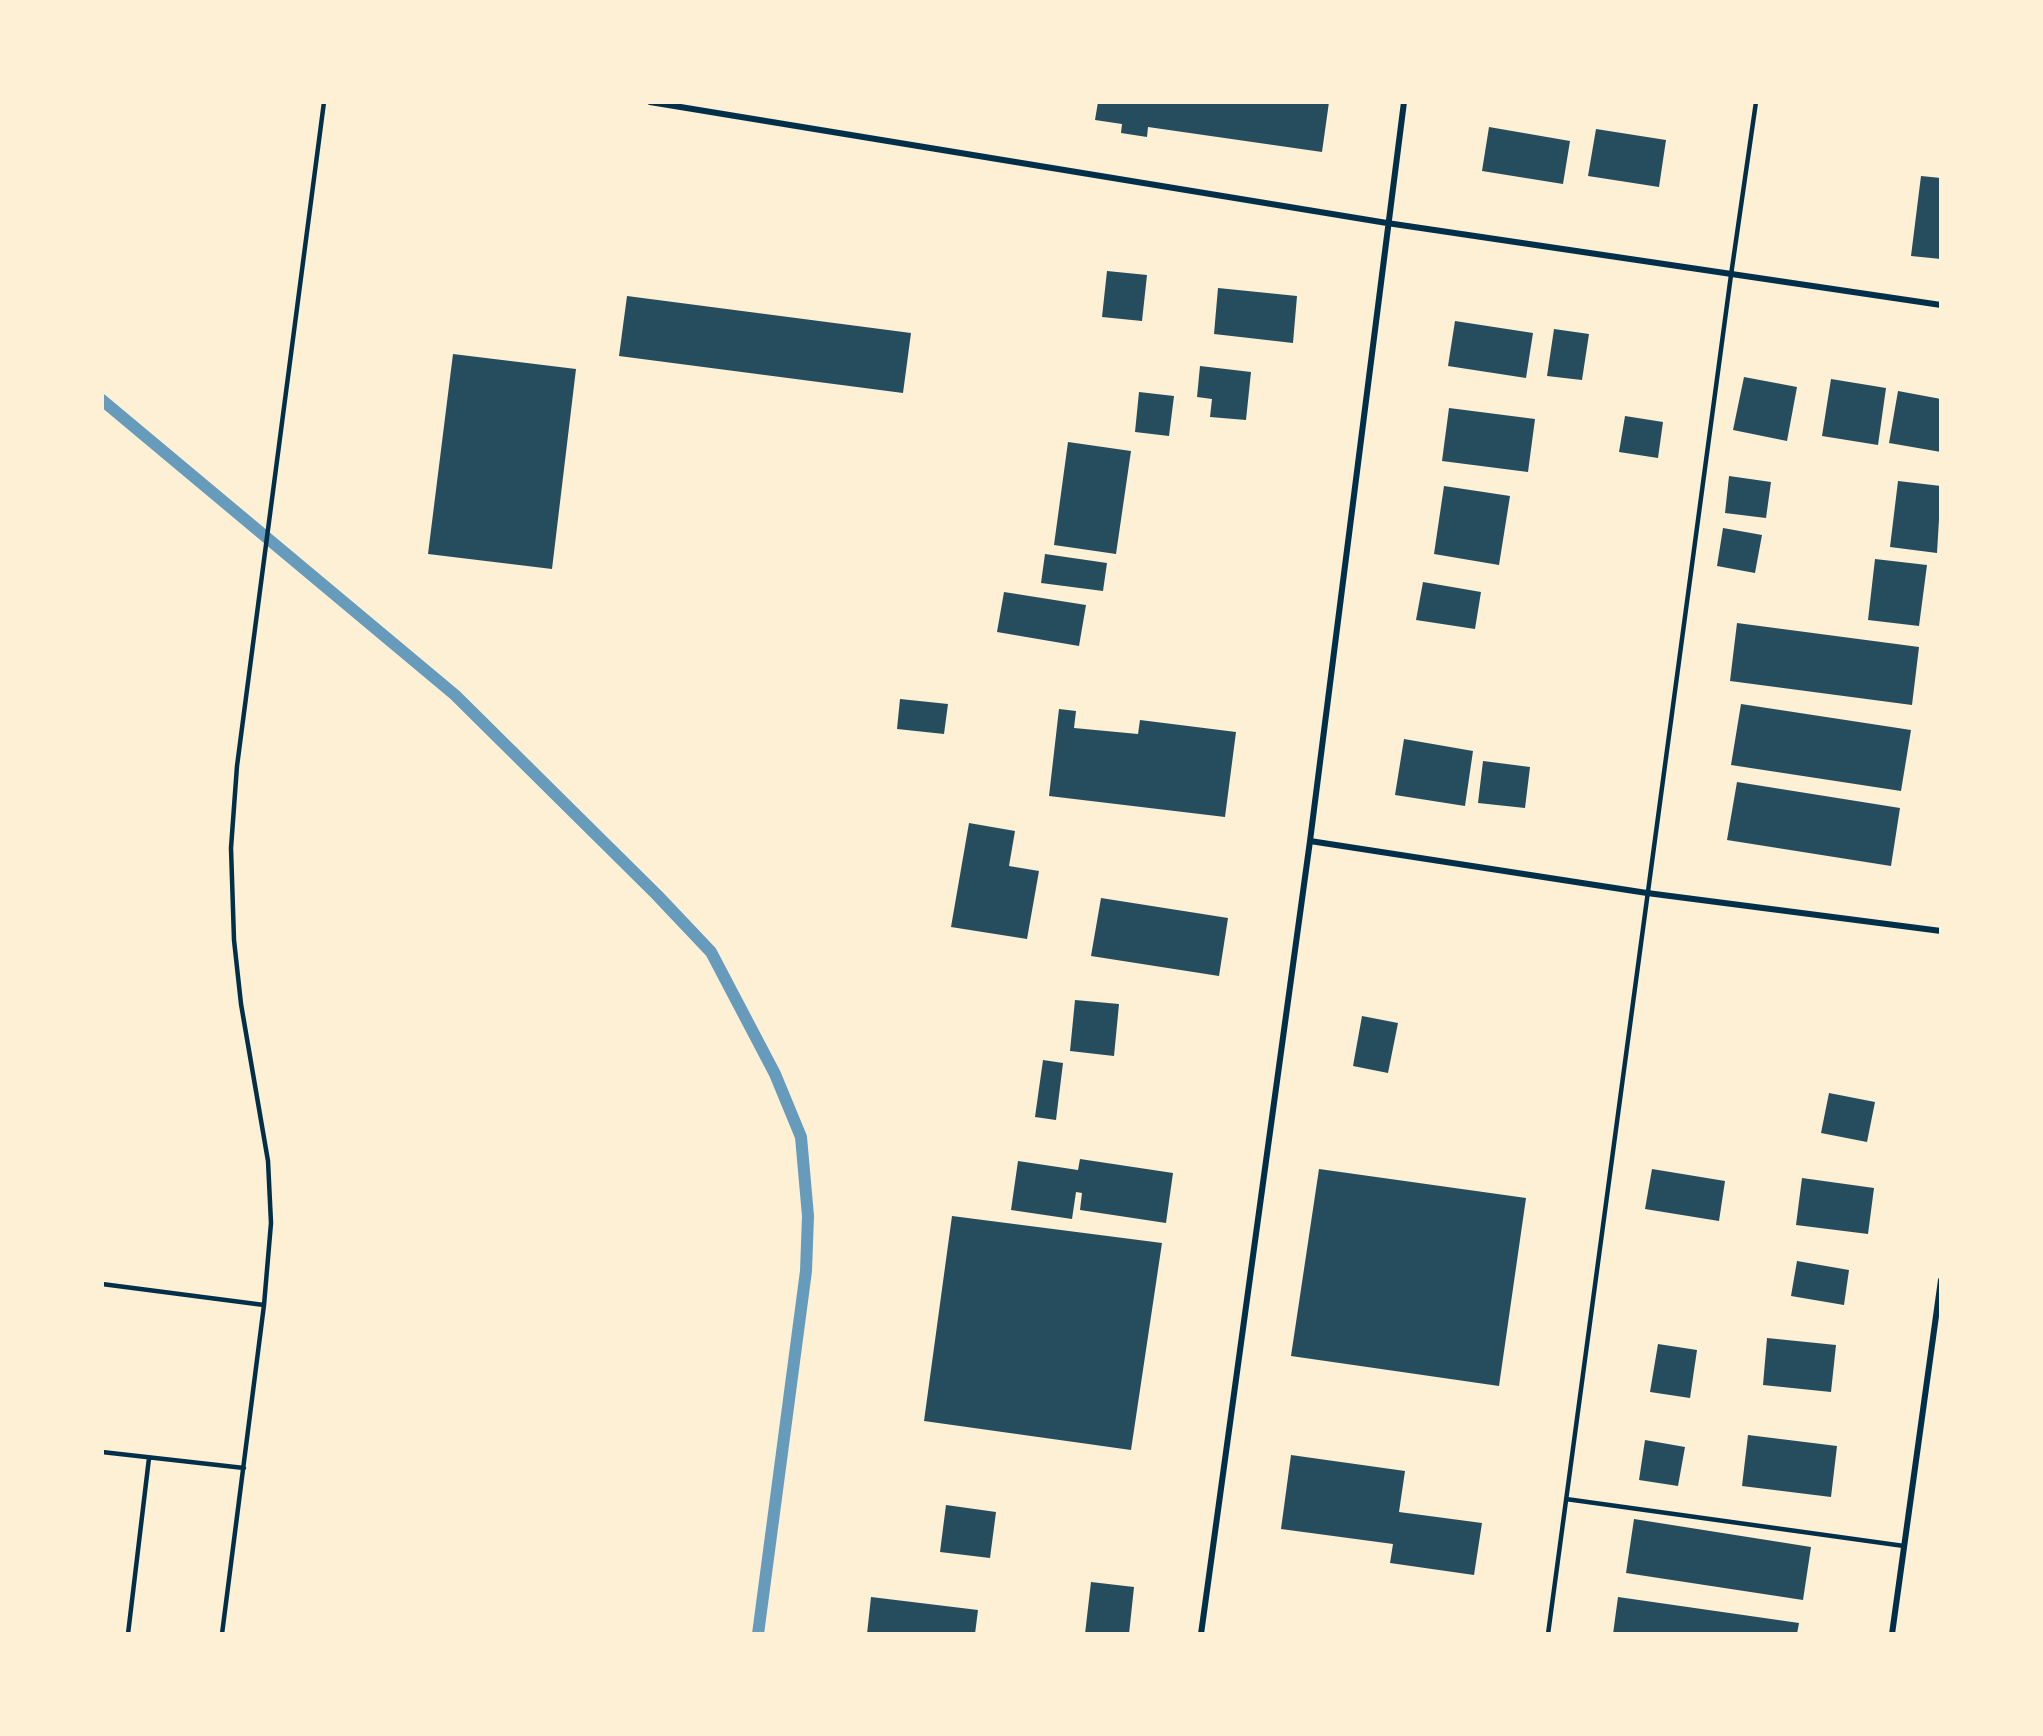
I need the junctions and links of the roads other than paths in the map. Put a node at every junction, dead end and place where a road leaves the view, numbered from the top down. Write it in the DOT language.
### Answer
graph roads {
  1 [pos="324,102"];
  2 [pos="650,102"];
  3 [pos="1404,102"];
  4 [pos="1756,102"];
  5 [pos="1388,223"];
  6 [pos="1731,275"];
  7 [pos="1941,305"];
  8 [pos="1310,841"];
  9 [pos="1647,893"];
  10 [pos="1941,931"];
  11 [pos="1941,1280"];
  12 [pos="102,1284"];
  13 [pos="264,1305"];
  14 [pos="102,1452"];
  15 [pos="149,1458"];
  16 [pos="244,1468"];
  17 [pos="1566,1499"];
  18 [pos="1904,1546"];
  19 [pos="128,1634"];
  20 [pos="222,1634"];
  21 [pos="1200,1634"];
  22 [pos="1548,1634"];
  23 [pos="1892,1634"];
  1 -- 13 [label="lane"];
  2 -- 5 [label="street"];
  3 -- 5 [label="street"];
  4 -- 6 [label="lane"];
  5 -- 6 [label="street"];
  5 -- 8 [label="street"];
  6 -- 7 [label="street"];
  6 -- 9 [label="lane"];
  8 -- 9 [label="street"];
  8 -- 21 [label="street"];
  9 -- 10 [label="street"];
  9 -- 17 [label="lane"];
  11 -- 18 [label="street"];
  12 -- 13 [label="lane"];
  13 -- 16 [label="lane"];
  14 -- 15 [label="lane"];
  15 -- 16 [label="lane"];
  15 -- 19 [label="lane"];
  16 -- 20 [label="lane"];
  17 -- 18 [label="lane"];
  17 -- 22 [label="lane"];
  18 -- 23 [label="street"];
}
